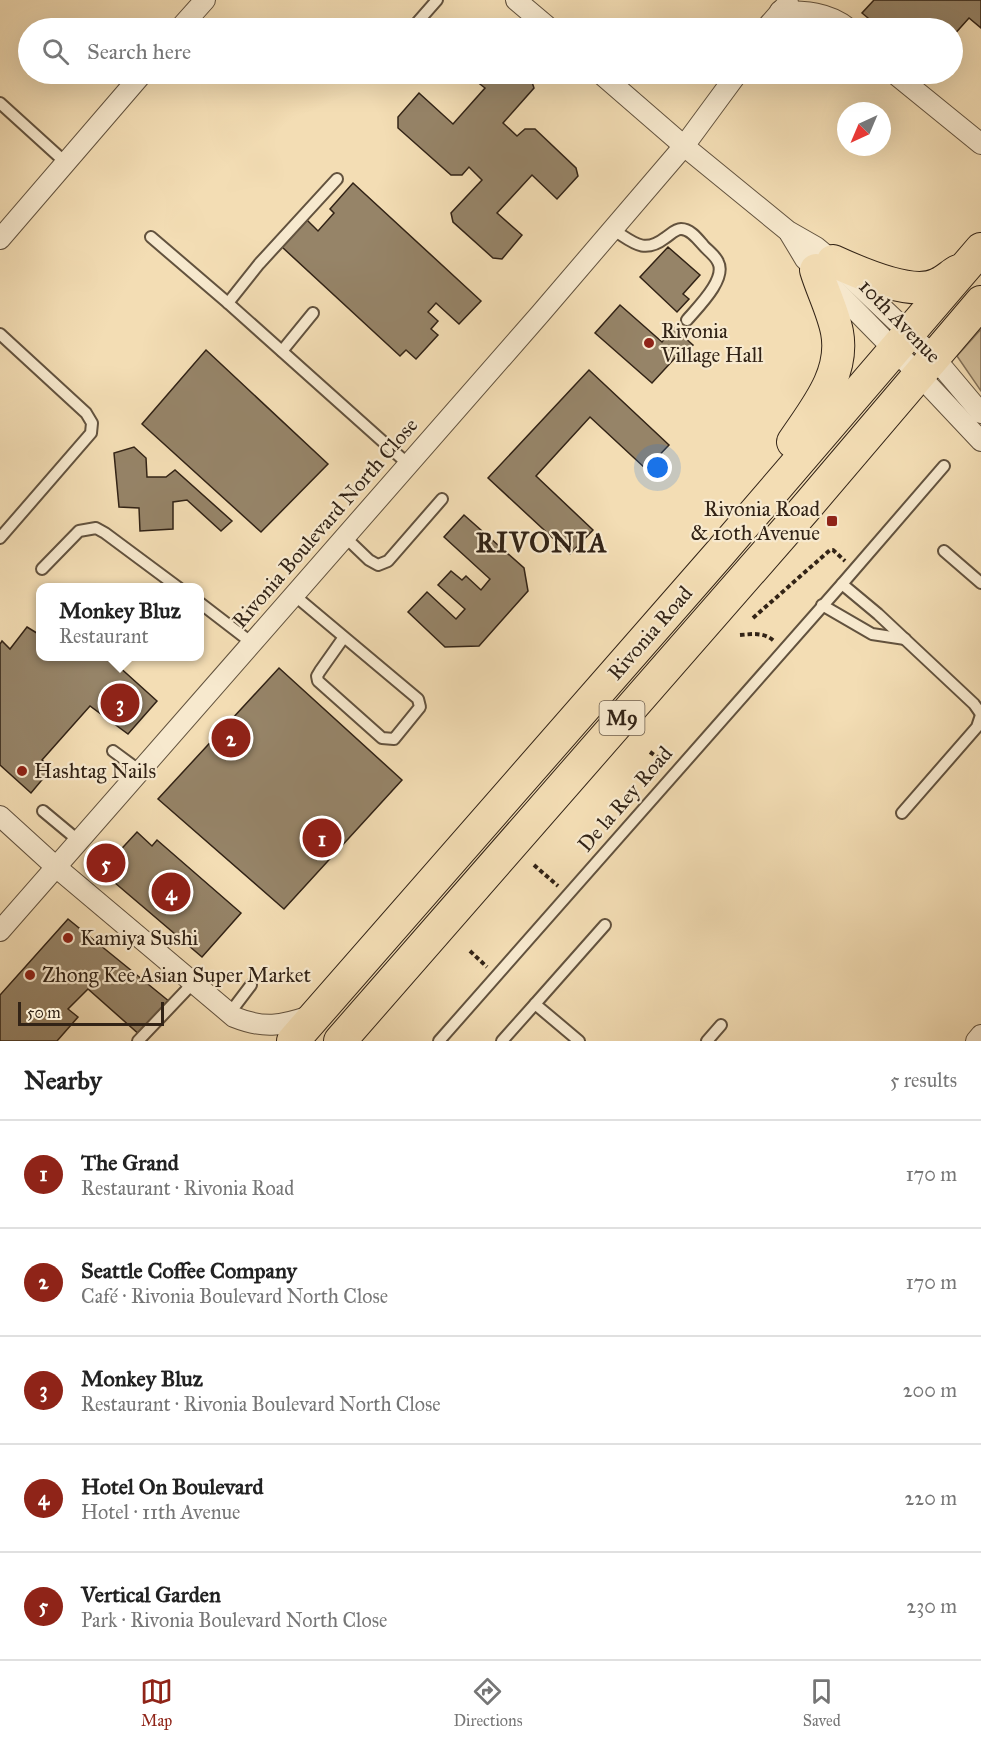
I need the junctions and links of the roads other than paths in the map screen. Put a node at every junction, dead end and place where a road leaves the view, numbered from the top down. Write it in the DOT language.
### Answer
graph roads {
  1 [pos="205,0"];
  2 [pos="436,0"];
  3 [pos="516,0"];
  4 [pos="786,6"];
  5 [pos="189,18"];
  6 [pos="421,18"];
  7 [pos="537,18"];
  8 [pos="775,18"];
  9 [pos="832,18"];
  10 [pos="132,84"];
  11 [pos="613,84"];
  12 [pos="730,84"];
  13 [pos="907,84"];
  14 [pos="0,104"];
  15 [pos="981,144"];
  16 [pos="684,146"];
  17 [pos="65,162"];
  18 [pos="337,179"];
  19 [pos="612,229"];
  20 [pos="151,237"];
  21 [pos="0,238"];
  22 [pos="975,256"];
  23 [pos="824,266"];
  24 [pos="981,302"];
  25 [pos="228,303"];
  26 [pos="313,313"];
  27 [pos="687,320"];
  28 [pos="0,334"];
  29 [pos="901,341"];
  30 [pos="282,351"];
  31 [pos="926,365"];
  32 [pos="981,413"];
  33 [pos="981,441"];
  34 [pos="408,464"];
  35 [pos="944,466"];
  36 [pos="442,499"];
  37 [pos="345,537"];
  38 [pos="0,538"];
  39 [pos="944,551"];
  40 [pos="720,553"];
  41 [pos="42,569"];
  42 [pos="172,583"];
  43 [pos="981,583"];
  44 [pos="842,584"];
  45 [pos="294,595"];
  46 [pos="822,605"];
  47 [pos="204,606"];
  48 [pos="344,637"];
  49 [pos="905,639"];
  50 [pos="252,643"];
  51 [pos="981,715"];
  52 [pos="113,751"];
  53 [pos="140,771"];
  54 [pos="43,811"];
  55 [pos="902,813"];
  56 [pos="0,816"];
  57 [pos="79,841"];
  58 [pos="56,867"];
  59 [pos="605,925"];
  60 [pos="0,931"];
  61 [pos="193,984"];
  62 [pos="251,985"];
  63 [pos="535,1004"];
  64 [pos="229,1014"];
  65 [pos="316,1015"];
  66 [pos="721,1024"];
  67 [pos="981,1035"];
  68 [pos="138,1041"];
  69 [pos="293,1041"];
  70 [pos="340,1041"];
  71 [pos="439,1041"];
  72 [pos="502,1041"];
  73 [pos="579,1041"];
  74 [pos="707,1041"];
  75 [pos="976,1041"];
  1 -- 5 [label="street"];
  2 -- 6 [label="lane"];
  3 -- 7 [label="street"];
  4 -- 8 [label="street"];
  4 -- 9 [label="street"];
  10 -- 17 [label="street"];
  11 -- 16 [label="street, 10th Avenue"];
  12 -- 16 [label="street, Rivonia Boulevard North Close"];
  13 -- 15 [label="street"];
  14 -- 17 [label="lane"];
  16 -- 19 [label="street, Rivonia Boulevard North Close"];
  16 -- 23 [label="street, 10th Avenue"];
  17 -- 21 [label="street"];
  18 -- 25 [label="lane"];
  19 -- 27 [label="lane"];
  19 -- 34 [label="street, Rivonia Boulevard North Close"];
  20 -- 25 [label="lane"];
  22 -- 23 [label="main road"];
  22 -- 29 [label="main road, Rivonia Road / M9"];
  23 -- 29 [label="street, 10th Avenue"];
  23 -- 40 [label="main road"];
  24 -- 31 [label="main road, Rivonia Road / M9"];
  25 -- 30 [label="lane"];
  26 -- 30 [label="lane"];
  28 -- 38 [label="lane"];
  29 -- 31 [label="street, 10th Avenue"];
  29 -- 40 [label="main road, Rivonia Road / M9"];
  30 -- 34 [label="lane"];
  31 -- 32 [label="street, 10th Avenue"];
  31 -- 33 [label="street, 10th Avenue"];
  31 -- 70 [label="main road, Rivonia Road / M9"];
  34 -- 37 [label="street, Rivonia Boulevard North Close"];
  35 -- 44 [label="lane, De la Rey Road"];
  36 -- 37 [label="lane"];
  37 -- 45 [label="street, Rivonia Boulevard North Close"];
  39 -- 43 [label="lane"];
  40 -- 65 [label="main road, Rivonia Road / M9"];
  41 -- 42 [label="lane"];
  44 -- 46 [label="lane, De la Rey Road"];
  44 -- 49 [label="lane"];
  45 -- 48 [label="lane"];
  45 -- 50 [label="street, Rivonia Boulevard North Close"];
  46 -- 49 [label="lane"];
  46 -- 71 [label="lane, De la Rey Road"];
  47 -- 50 [label="lane"];
  48 -- 48 [label="lane"];
  49 -- 51 [label="lane"];
  50 -- 53 [label="street, Rivonia Boulevard North Close"];
  51 -- 55 [label="lane"];
  52 -- 53 [label="lane"];
  53 -- 57 [label="street, Rivonia Boulevard North Close"];
  54 -- 57 [label="lane"];
  56 -- 58 [label="street"];
  57 -- 58 [label="street, Rivonia Boulevard North Close"];
  58 -- 60 [label="street, Rivonia Boulevard North Close"];
  58 -- 61 [label="street"];
  59 -- 63 [label="lane"];
  61 -- 64 [label="street"];
  61 -- 68 [label="lane"];
  62 -- 64 [label="lane"];
  63 -- 72 [label="lane"];
  63 -- 73 [label="lane"];
  64 -- 65 [label="street"];
  65 -- 69 [label="main road, Rivonia Road / M9"];
  66 -- 74 [label="lane"];
  67 -- 75 [label="street"];
}
